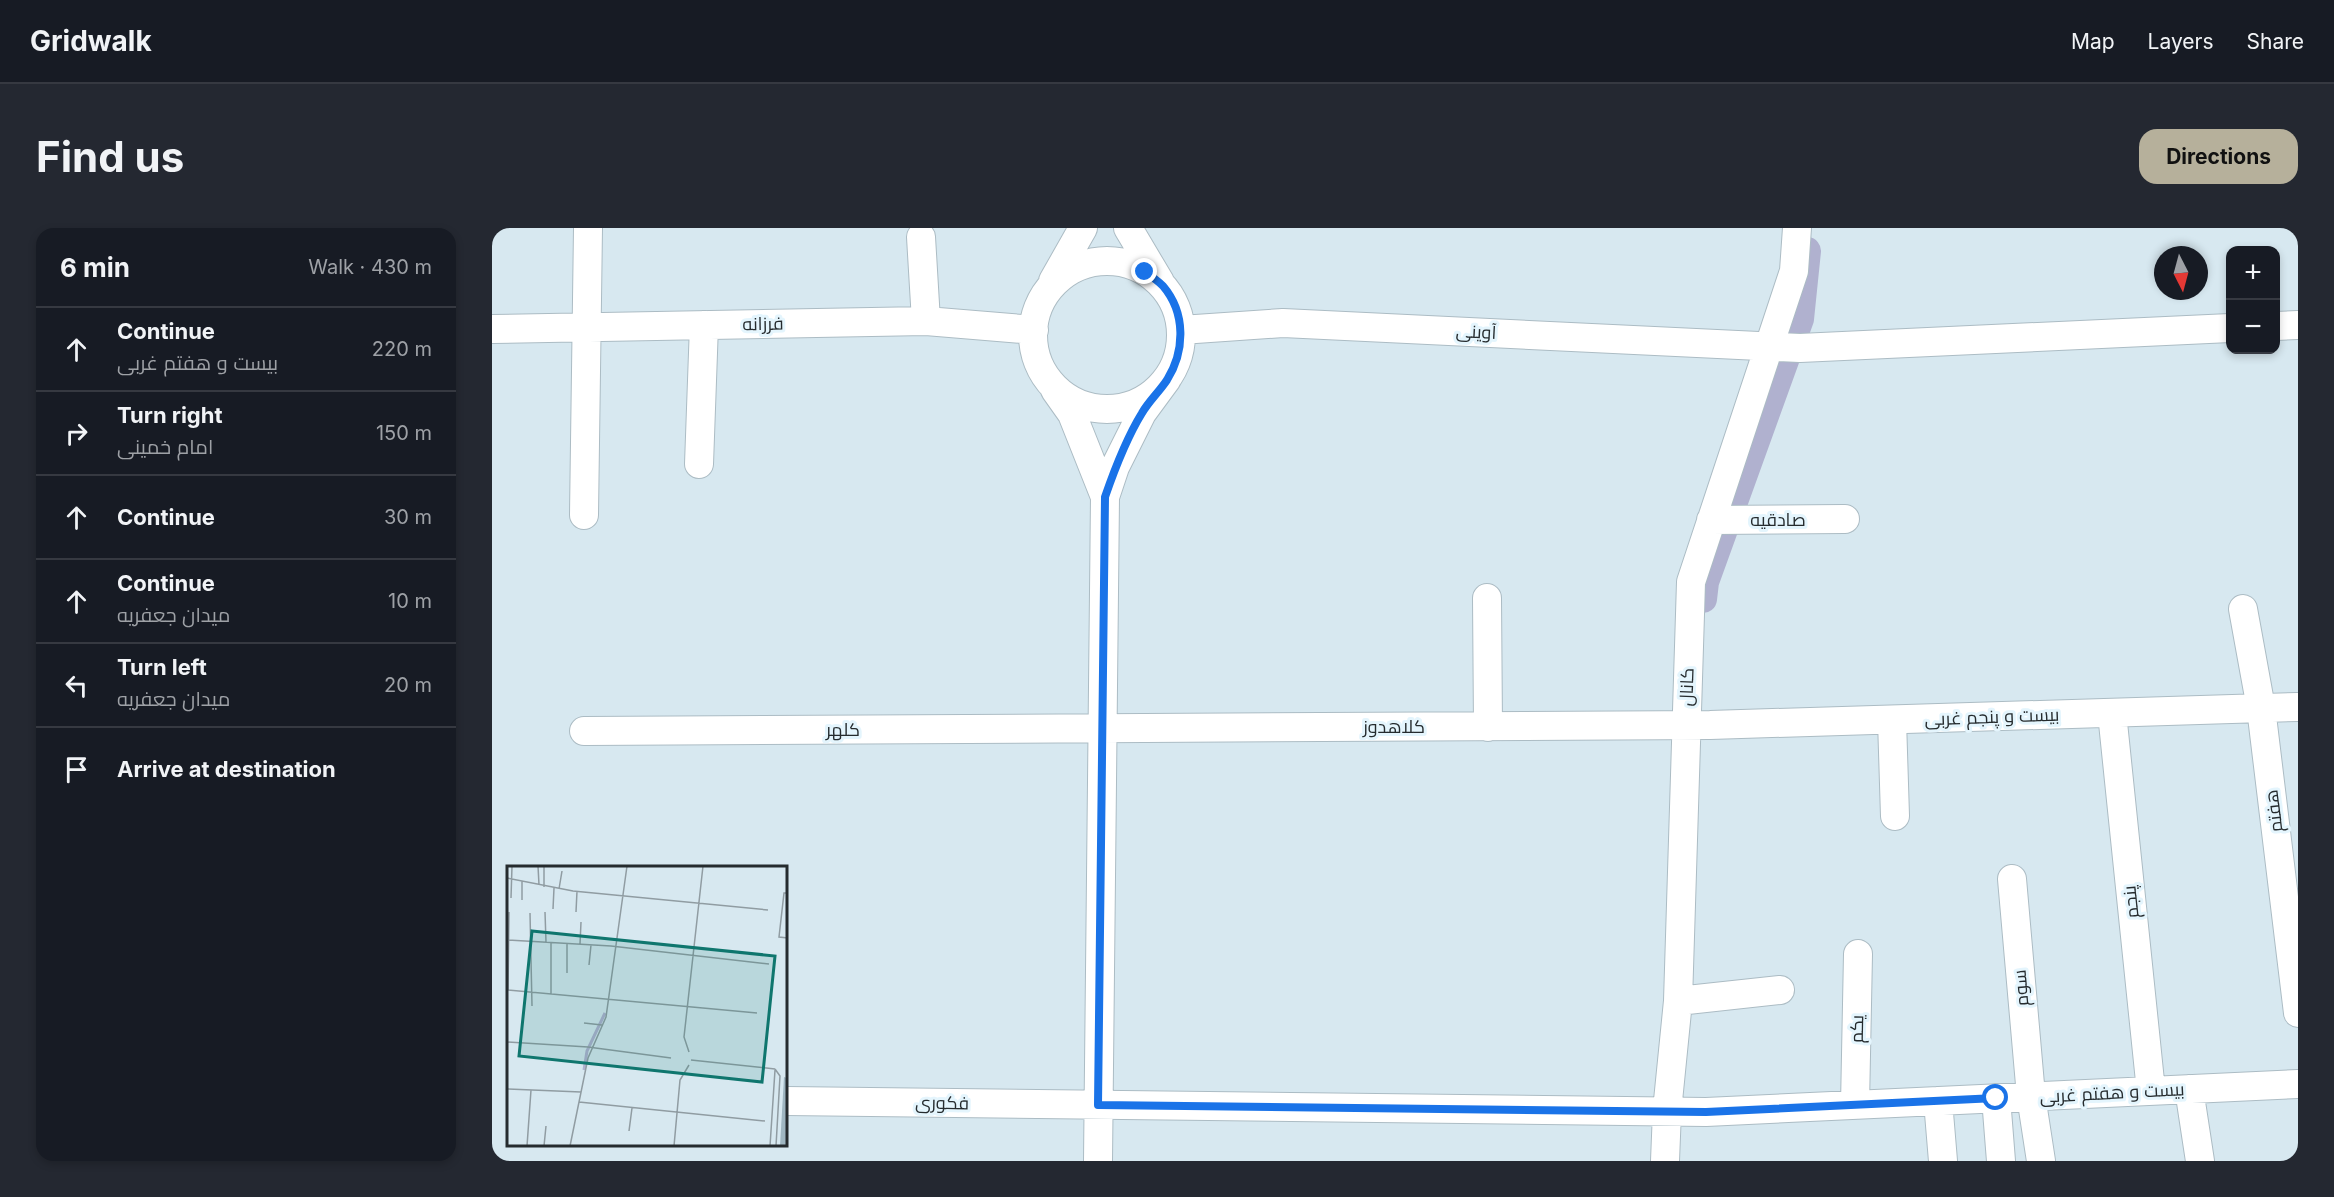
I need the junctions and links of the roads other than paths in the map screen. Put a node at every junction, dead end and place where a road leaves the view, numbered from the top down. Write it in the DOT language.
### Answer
graph roads {
  1 [pos="588,228"];
  2 [pos="1083,228"];
  3 [pos="1128,228"];
  4 [pos="1797,228"];
  5 [pos="921,237"];
  6 [pos="1162,286"];
  7 [pos="1044,295"];
  8 [pos="926,321"];
  9 [pos="704,325"];
  10 [pos="2298,325"];
  11 [pos="2280,326"];
  12 [pos="586,327"];
  13 [pos="492,328"];
  14 [pos="2226,328"];
  15 [pos="1034,330"];
  16 [pos="1181,330"];
  17 [pos="1781,346"];
  18 [pos="1167,379"];
  19 [pos="1054,388"];
  20 [pos="699,464"];
  21 [pos="1105,497"];
  22 [pos="584,515"];
  23 [pos="1845,519"];
  24 [pos="1712,520"];
  25 [pos="1487,598"];
  26 [pos="2243,609"];
  27 [pos="2298,707"];
  28 [pos="2261,708"];
  29 [pos="2112,713"];
  30 [pos="1892,720"];
  31 [pos="1698,725"];
  32 [pos="1488,727"];
  33 [pos="1102,728"];
  34 [pos="584,731"];
  35 [pos="1895,816"];
  36 [pos="2012,879"];
  37 [pos="1858,954"];
  38 [pos="1780,990"];
  39 [pos="1686,1000"];
  40 [pos="2298,1013"];
  41 [pos="2298,1084"];
  42 [pos="2189,1089"];
  43 [pos="2151,1091"];
  44 [pos="2031,1096"];
  45 [pos="1996,1098"];
  46 [pos="788,1101"];
  47 [pos="1938,1101"];
  48 [pos="1098,1105"];
  49 [pos="1856,1105"];
  50 [pos="1666,1111"];
  51 [pos="1098,1161"];
  52 [pos="1665,1161"];
  53 [pos="1942,1161"];
  54 [pos="2001,1161"];
  55 [pos="2041,1161"];
  56 [pos="2200,1161"];
  1 -- 12 [label="street"];
  2 -- 7 [label="street"];
  3 -- 6 [label="street"];
  4 -- 17 [label="street, کانال"];
  5 -- 8 [label="street"];
  6 -- 7 [label="street"];
  6 -- 16 [label="street"];
  7 -- 15 [label="street"];
  8 -- 9 [label="street, فرزانه"];
  8 -- 15 [label="street, فرزانه"];
  9 -- 12 [label="street, فرزانه"];
  9 -- 20 [label="street"];
  10 -- 11 [label="street"];
  12 -- 13 [label="street, فرزانه"];
  12 -- 22 [label="street"];
  14 -- 17 [label="street, آوینی"];
  15 -- 19 [label="street"];
  16 -- 17 [label="street, آوینی"];
  16 -- 18 [label="street"];
  17 -- 24 [label="street, کانال"];
  18 -- 19 [label="street"];
  18 -- 21 [label="street"];
  19 -- 21 [label="street"];
  21 -- 33 [label="street"];
  23 -- 24 [label="street, صادقیه"];
  24 -- 31 [label="street, کانال"];
  25 -- 32 [label="street"];
  26 -- 28 [label="street, هفتم"];
  27 -- 28 [label="street, بیست و پنجم غربی"];
  28 -- 29 [label="street, بیست و پنجم غربی"];
  28 -- 40 [label="street, هفتم"];
  29 -- 30 [label="street, بیست و پنجم غربی"];
  29 -- 43 [label="street, پنجم"];
  30 -- 31 [label="street, بیست و پنجم غربی"];
  30 -- 35 [label="street"];
  31 -- 32 [label="street, کلاهدوز"];
  31 -- 39 [label="street, کانال"];
  32 -- 33 [label="street, کلاهدوز"];
  33 -- 34 [label="street, کلهر"];
  33 -- 48 [label="street"];
  36 -- 44 [label="street, سوم"];
  37 -- 49 [label="street, یکم"];
  38 -- 39 [label="street"];
  39 -- 50 [label="street, کانال"];
  41 -- 42 [label="street, بیست و هفتم غربی"];
  42 -- 43 [label="street, بیست و هفتم غربی"];
  42 -- 56 [label="street"];
  43 -- 44 [label="street, بیست و هفتم غربی"];
  44 -- 45 [label="street, بیست و هفتم غربی"];
  44 -- 55 [label="street, سوم"];
  45 -- 47 [label="street, بیست و هفتم غربی"];
  45 -- 54 [label="street"];
  46 -- 48 [label="street, فکوری"];
  47 -- 49 [label="street, بیست و هفتم غربی"];
  47 -- 53 [label="street"];
  48 -- 50 [label="street, بیست و هفتم غربی"];
  48 -- 51 [label="street"];
  49 -- 50 [label="street, بیست و هفتم غربی"];
  50 -- 52 [label="street, کانال"];
}
